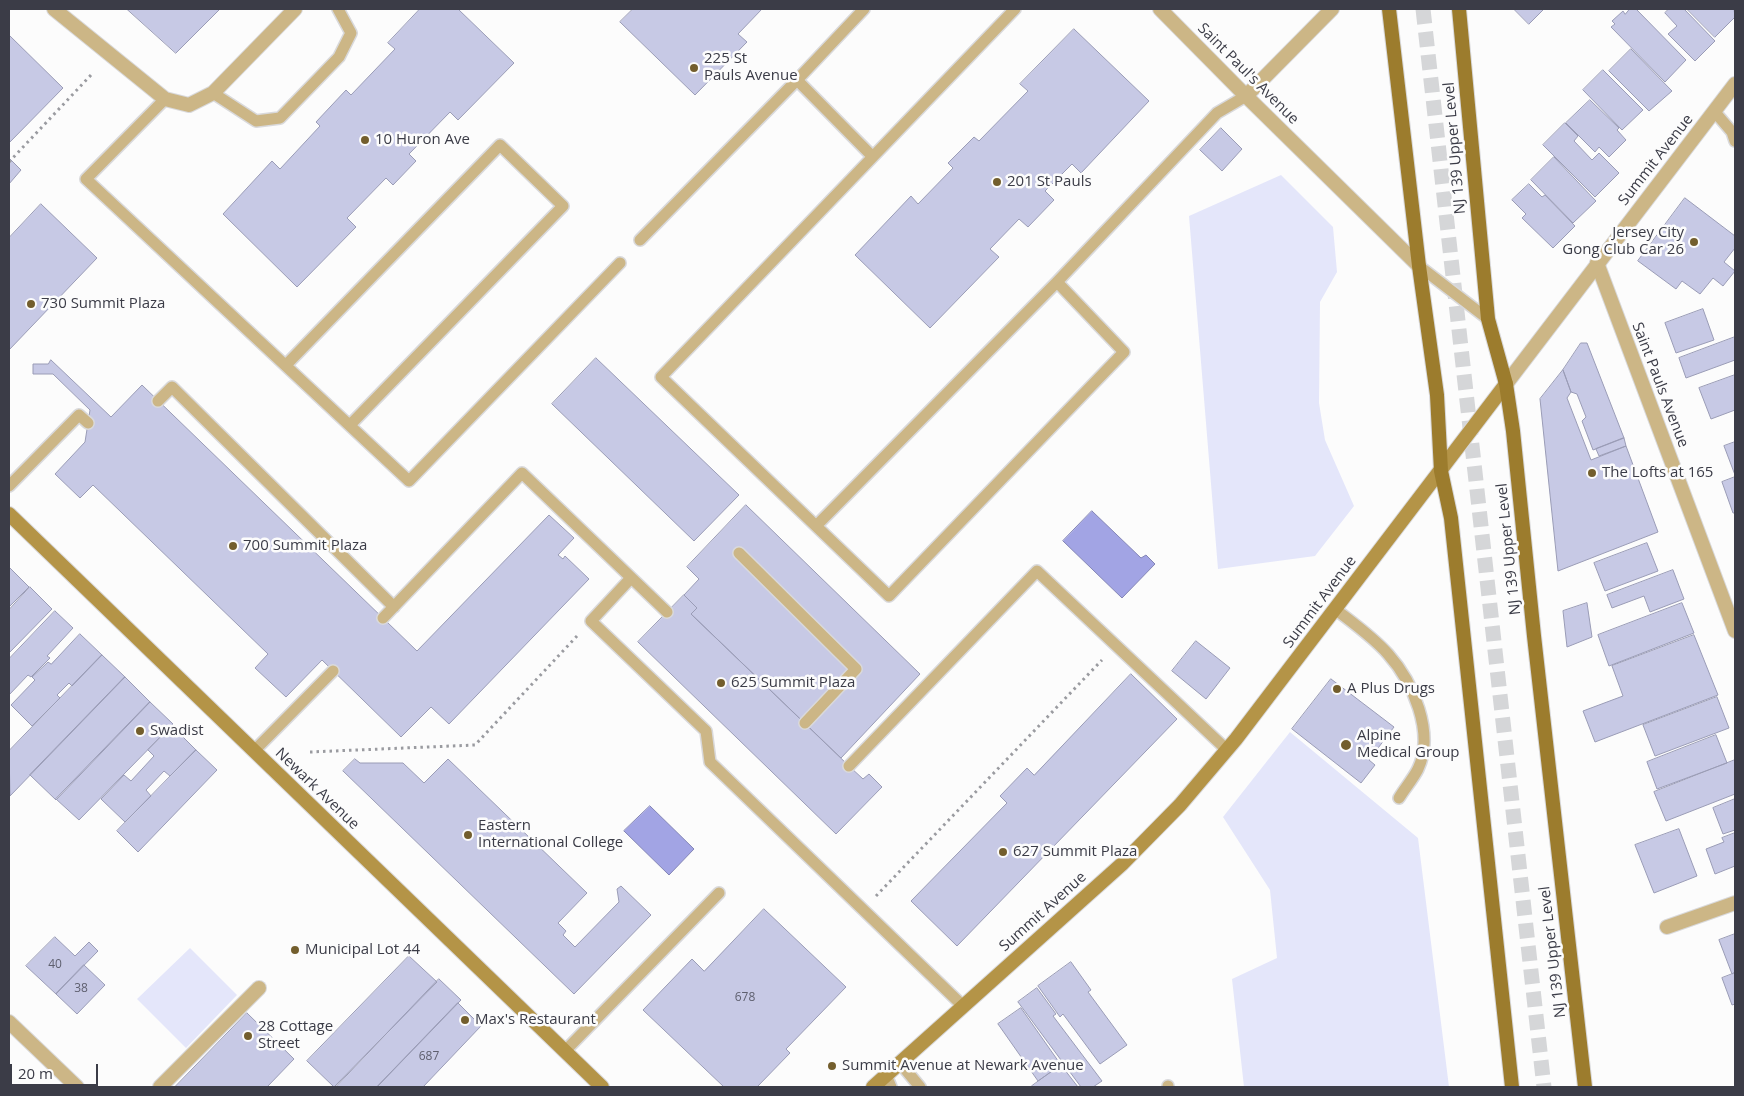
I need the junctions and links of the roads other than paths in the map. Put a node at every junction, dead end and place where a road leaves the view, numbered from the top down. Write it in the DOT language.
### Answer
graph roads {
  1 [pos="54,9"];
  2 [pos="295,9"];
  3 [pos="338,9"];
  4 [pos="864,9"];
  5 [pos="1015,9"];
  6 [pos="1160,9"];
  7 [pos="1332,9"];
  8 [pos="1389,9"];
  9 [pos="1459,9"];
  10 [pos="797,80"];
  11 [pos="1735,84"];
  12 [pos="212,93"];
  13 [pos="1246,96"];
  14 [pos="165,99"];
  15 [pos="1714,111"];
  16 [pos="1735,141"];
  17 [pos="872,156"];
  18 [pos="640,240"];
  19 [pos="620,262"];
  20 [pos="1597,263"];
  21 [pos="1419,266"];
  22 [pos="1057,282"];
  23 [pos="1488,320"];
  24 [pos="286,365"];
  25 [pos="1506,384"];
  26 [pos="158,401"];
  27 [pos="88,424"];
  28 [pos="350,424"];
  29 [pos="1441,471"];
  30 [pos="9,486"];
  31 [pos="9,514"];
  32 [pos="816,526"];
  33 [pos="739,553"];
  34 [pos="631,578"];
  35 [pos="394,607"];
  36 [pos="1335,609"];
  37 [pos="667,612"];
  38 [pos="383,618"];
  39 [pos="1735,631"];
  40 [pos="333,671"];
  41 [pos="805,723"];
  42 [pos="1227,750"];
  43 [pos="254,751"];
  44 [pos="849,766"];
  45 [pos="1399,798"];
  46 [pos="719,893"];
  47 [pos="1735,903"];
  48 [pos="1667,927"];
  49 [pos="259,988"];
  50 [pos="963,1006"];
  51 [pos="9,1022"];
  52 [pos="565,1051"];
  53 [pos="900,1063"];
  54 [pos="889,1081"];
  55 [pos="77,1087"];
  56 [pos="160,1087"];
  57 [pos="602,1087"];
  58 [pos="873,1087"];
  59 [pos="920,1087"];
  60 [pos="1512,1087"];
  61 [pos="1585,1087"];
  1 -- 14 [label="street"];
  2 -- 12 [label="street"];
  3 -- 12 [label="lane"];
  4 -- 10 [label="lane"];
  5 -- 17 [label="lane"];
  6 -- 13 [label="street, Saint Paul's Avenue"];
  7 -- 13 [label="street"];
  8 -- 21 [label="main road"];
  9 -- 23 [label="main road, NJ 139 Upper Level"];
  10 -- 17 [label="lane"];
  10 -- 18 [label="lane"];
  11 -- 15 [label="street, Summit Avenue"];
  12 -- 14 [label="street"];
  13 -- 21 [label="street, Saint Paul's Avenue"];
  13 -- 22 [label="lane"];
  14 -- 24 [label="lane"];
  15 -- 16 [label="lane"];
  15 -- 20 [label="street, Summit Avenue"];
  17 -- 32 [label="lane"];
  19 -- 28 [label="lane"];
  20 -- 25 [label="street, Summit Avenue"];
  20 -- 39 [label="street, Saint Pauls Avenue"];
  21 -- 23 [label="lane"];
  21 -- 29 [label="main road"];
  22 -- 32 [label="lane"];
  22 -- 32 [label="lane"];
  23 -- 25 [label="main road, NJ 139 Upper Level"];
  24 -- 28 [label="lane"];
  24 -- 28 [label="lane"];
  25 -- 29 [label="main road, Summit Avenue"];
  25 -- 61 [label="main road, NJ 139 Upper Level"];
  26 -- 35 [label="lane"];
  27 -- 30 [label="lane"];
  29 -- 36 [label="main road, Summit Avenue"];
  29 -- 60 [label="main road"];
  31 -- 43 [label="main road, Newark Avenue"];
  33 -- 41 [label="lane"];
  34 -- 35 [label="lane"];
  34 -- 37 [label="lane"];
  34 -- 50 [label="lane"];
  35 -- 38 [label="lane"];
  36 -- 42 [label="main road, Summit Avenue"];
  36 -- 45 [label="lane"];
  40 -- 43 [label="lane"];
  42 -- 44 [label="lane"];
  42 -- 50 [label="main road, Summit Avenue"];
  43 -- 52 [label="main road, Newark Avenue"];
  46 -- 52 [label="lane"];
  47 -- 48 [label="street"];
  49 -- 56 [label="street"];
  50 -- 53 [label="main road, Summit Avenue"];
  51 -- 55 [label="street"];
  52 -- 57 [label="main road, Newark Avenue"];
  53 -- 54 [label="main road, Summit Avenue"];
  53 -- 59 [label="lane"];
  54 -- 58 [label="main road, Summit Avenue"];
}
